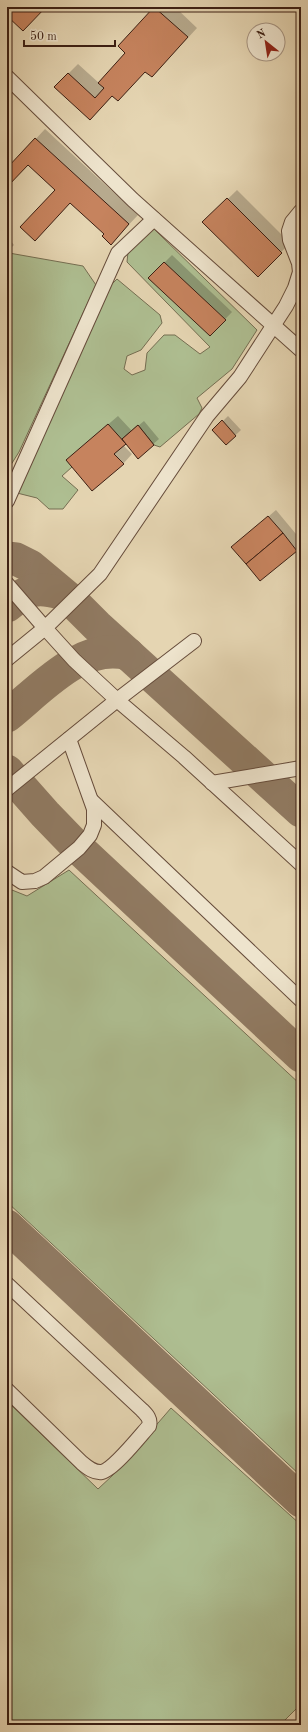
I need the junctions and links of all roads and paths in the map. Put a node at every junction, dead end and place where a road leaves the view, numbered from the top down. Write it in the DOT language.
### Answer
graph roads {
  1 [pos="7,77"];
  2 [pos="301,211"];
  3 [pos="154,219"];
  4 [pos="273,325"];
  5 [pos="301,350"];
  6 [pos="7,502"];
  7 [pos="7,584"];
  8 [pos="45,628"];
  9 [pos="194,640"];
  10 [pos="7,659"];
  11 [pos="117,700"];
  12 [pos="69,740"];
  13 [pos="301,768"];
  14 [pos="212,782"];
  15 [pos="7,789"];
  16 [pos="92,801"];
  17 [pos="301,864"];
  18 [pos="7,872"];
  19 [pos="301,1000"];
  20 [pos="7,1284"];
  21 [pos="7,1390"];
  1 -- 3 [label="lane"];
  2 -- 4 [label="lane"];
  3 -- 4 [label="lane"];
  3 -- 6 [label="lane"];
  4 -- 5 [label="lane"];
  4 -- 8 [label="lane"];
  7 -- 8 [label="lane"];
  8 -- 10 [label="lane"];
  8 -- 11 [label="lane"];
  9 -- 11 [label="lane"];
  11 -- 12 [label="lane"];
  11 -- 14 [label="lane"];
  12 -- 15 [label="lane"];
  12 -- 16 [label="lane"];
  13 -- 14 [label="lane"];
  14 -- 17 [label="lane"];
  16 -- 18 [label="lane"];
  16 -- 19 [label="lane"];
  20 -- 21 [label="lane"];
}
